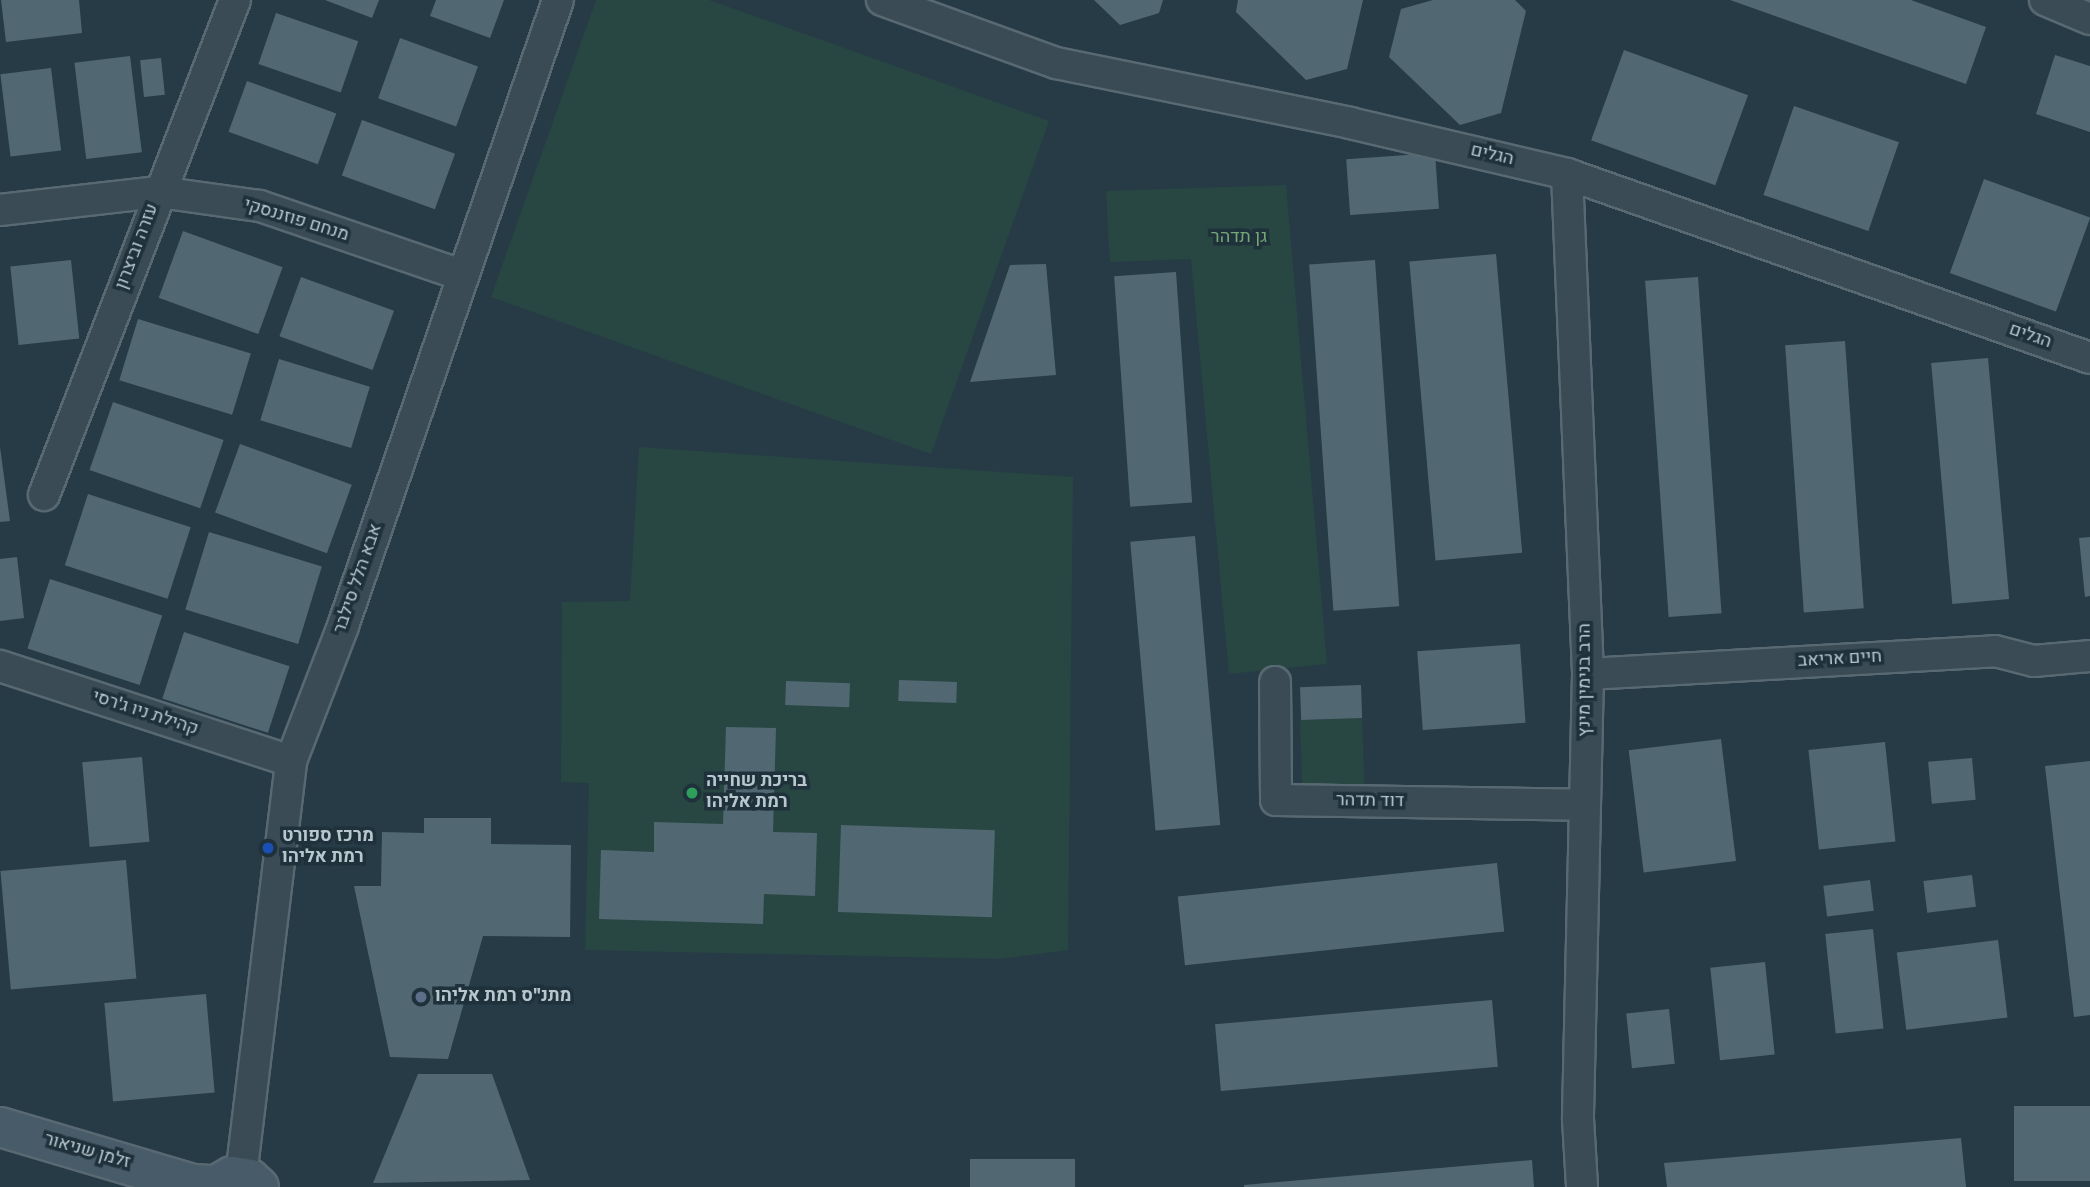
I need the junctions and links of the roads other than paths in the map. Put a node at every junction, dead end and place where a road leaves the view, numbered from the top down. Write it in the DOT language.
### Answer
graph roads {
  1 [pos="235,0"];
  2 [pos="558,0"];
  3 [pos="882,0"];
  4 [pos="2045,0"];
  5 [pos="2090,19"];
  6 [pos="1567,174"];
  7 [pos="159,192"];
  8 [pos="0,211"];
  9 [pos="461,275"];
  10 [pos="2090,358"];
  11 [pos="44,495"];
  12 [pos="2090,656"];
  13 [pos="0,666"];
  14 [pos="1588,674"];
  15 [pos="1275,682"];
  16 [pos="291,761"];
  17 [pos="1583,805"];
  18 [pos="0,1127"];
  19 [pos="0,1146"];
  20 [pos="232,1184"];
  21 [pos="139,1187"];
  22 [pos="1582,1187"];
  1 -- 7 [label="street, עזרה וביצרון"];
  2 -- 9 [label="street, אבא הלל סילבר"];
  3 -- 6 [label="street, הגלים"];
  4 -- 5 [label="street"];
  6 -- 10 [label="street, הגלים"];
  6 -- 14 [label="street, הרב בנימין מינץ"];
  7 -- 8 [label="street, מנחם פוזננסקי"];
  7 -- 9 [label="street, מנחם פוזננסקי"];
  7 -- 11 [label="street, עזרה וביצרון"];
  9 -- 16 [label="street, אבא הלל סילבר"];
  12 -- 14 [label="street, חיים אריאב"];
  13 -- 16 [label="street, קהילת ניו ג'רסי"];
  14 -- 17 [label="street, הרב בנימין מינץ"];
  15 -- 17 [label="street, דוד תדהר"];
  16 -- 20 [label="street, אבא הלל סילבר"];
  17 -- 22 [label="street, הרב בנימין מינץ"];
  18 -- 20 [label="street, זלמן שניאור"];
  19 -- 21 [label="street, זלמן שניאור"];
}
